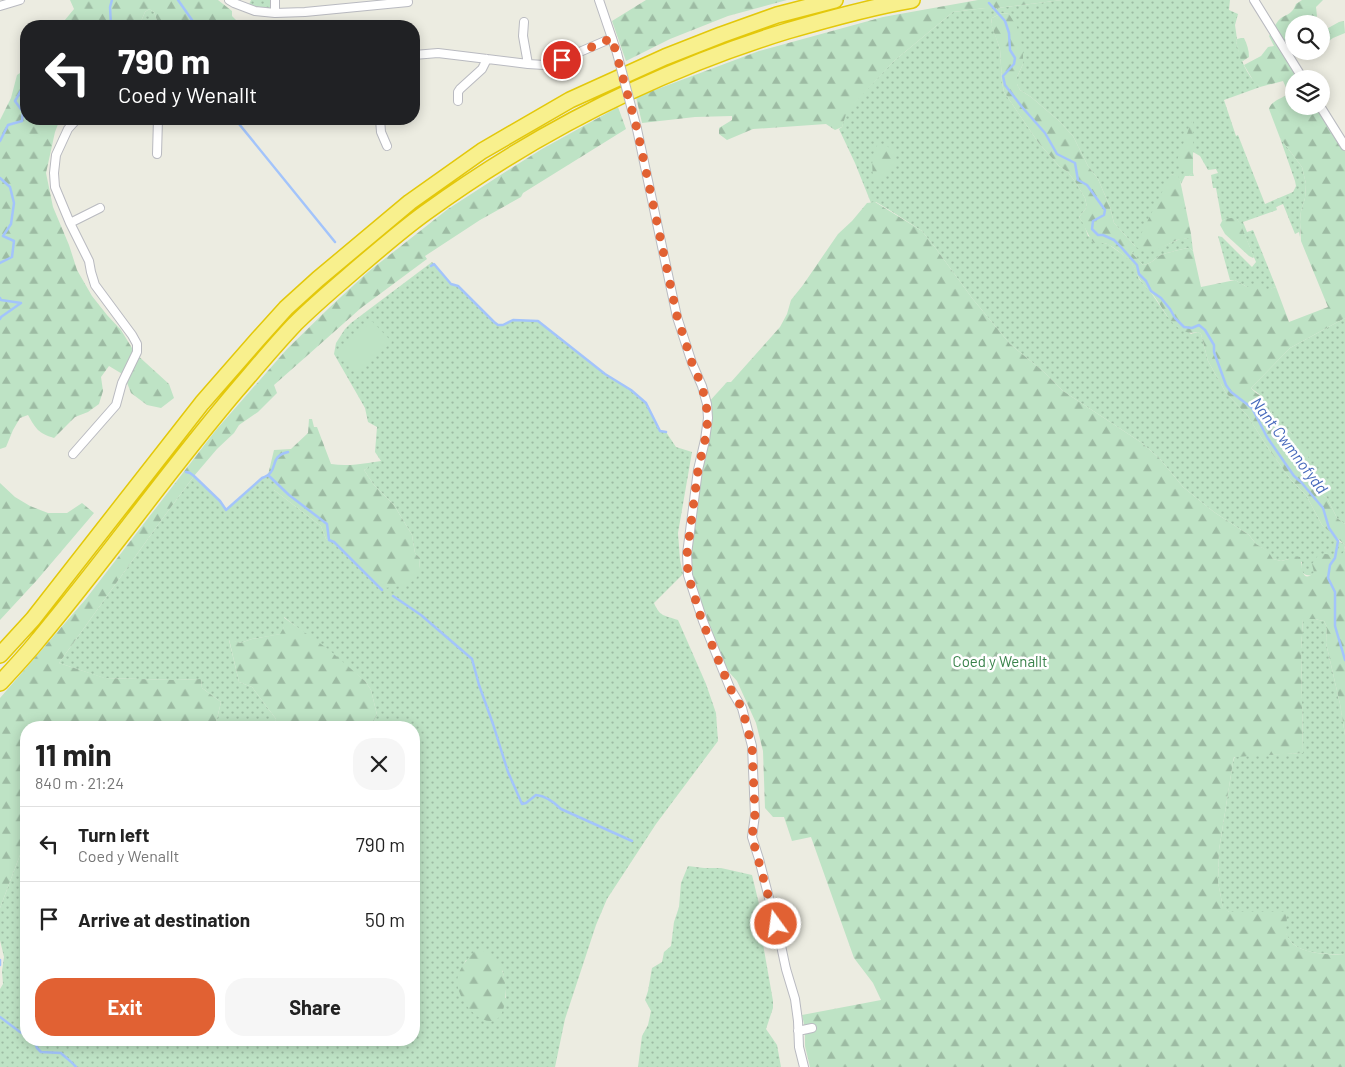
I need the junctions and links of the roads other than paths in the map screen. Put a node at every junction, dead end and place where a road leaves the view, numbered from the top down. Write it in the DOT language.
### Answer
graph roads {
  1 [pos="20,0"];
  2 [pos="229,0"];
  3 [pos="275,0"];
  4 [pos="599,0"];
  5 [pos="835,0"];
  6 [pos="912,0"];
  7 [pos="1254,0"];
  8 [pos="408,2"];
  9 [pos="361,3"];
  10 [pos="0,6"];
  11 [pos="275,13"];
  12 [pos="524,22"];
  13 [pos="612,38"];
  14 [pos="420,54"];
  15 [pos="487,59"];
  16 [pos="528,64"];
  17 [pos="1297,70"];
  18 [pos="458,101"];
  19 [pos="1326,115"];
  20 [pos="72,125"];
  21 [pos="158,125"];
  22 [pos="380,125"];
  23 [pos="387,146"];
  24 [pos="1345,146"];
  25 [pos="157,154"];
  26 [pos="100,208"];
  27 [pos="70,223"];
  28 [pos="73,454"];
  29 [pos="0,655"];
  30 [pos="0,684"];
  31 [pos="812,1028"];
  32 [pos="798,1031"];
  33 [pos="804,1067"];
  1 -- 10 [label="street"];
  2 -- 11 [label="street"];
  3 -- 11 [label="street"];
  4 -- 13 [label="street"];
  5 -- 29 [label="highway"];
  6 -- 30 [label="highway"];
  7 -- 17 [label="street"];
  8 -- 9 [label="street"];
  9 -- 11 [label="street"];
  12 -- 16 [label="street"];
  13 -- 16 [label="street"];
  13 -- 32 [label="street, bridge"];
  14 -- 15 [label="street"];
  15 -- 16 [label="street"];
  15 -- 18 [label="street"];
  19 -- 24 [label="street"];
  20 -- 27 [label="street"];
  21 -- 25 [label="street"];
  22 -- 23 [label="street"];
  26 -- 27 [label="street"];
  27 -- 28 [label="street"];
  31 -- 32 [label="street"];
  32 -- 33 [label="street"];
}
